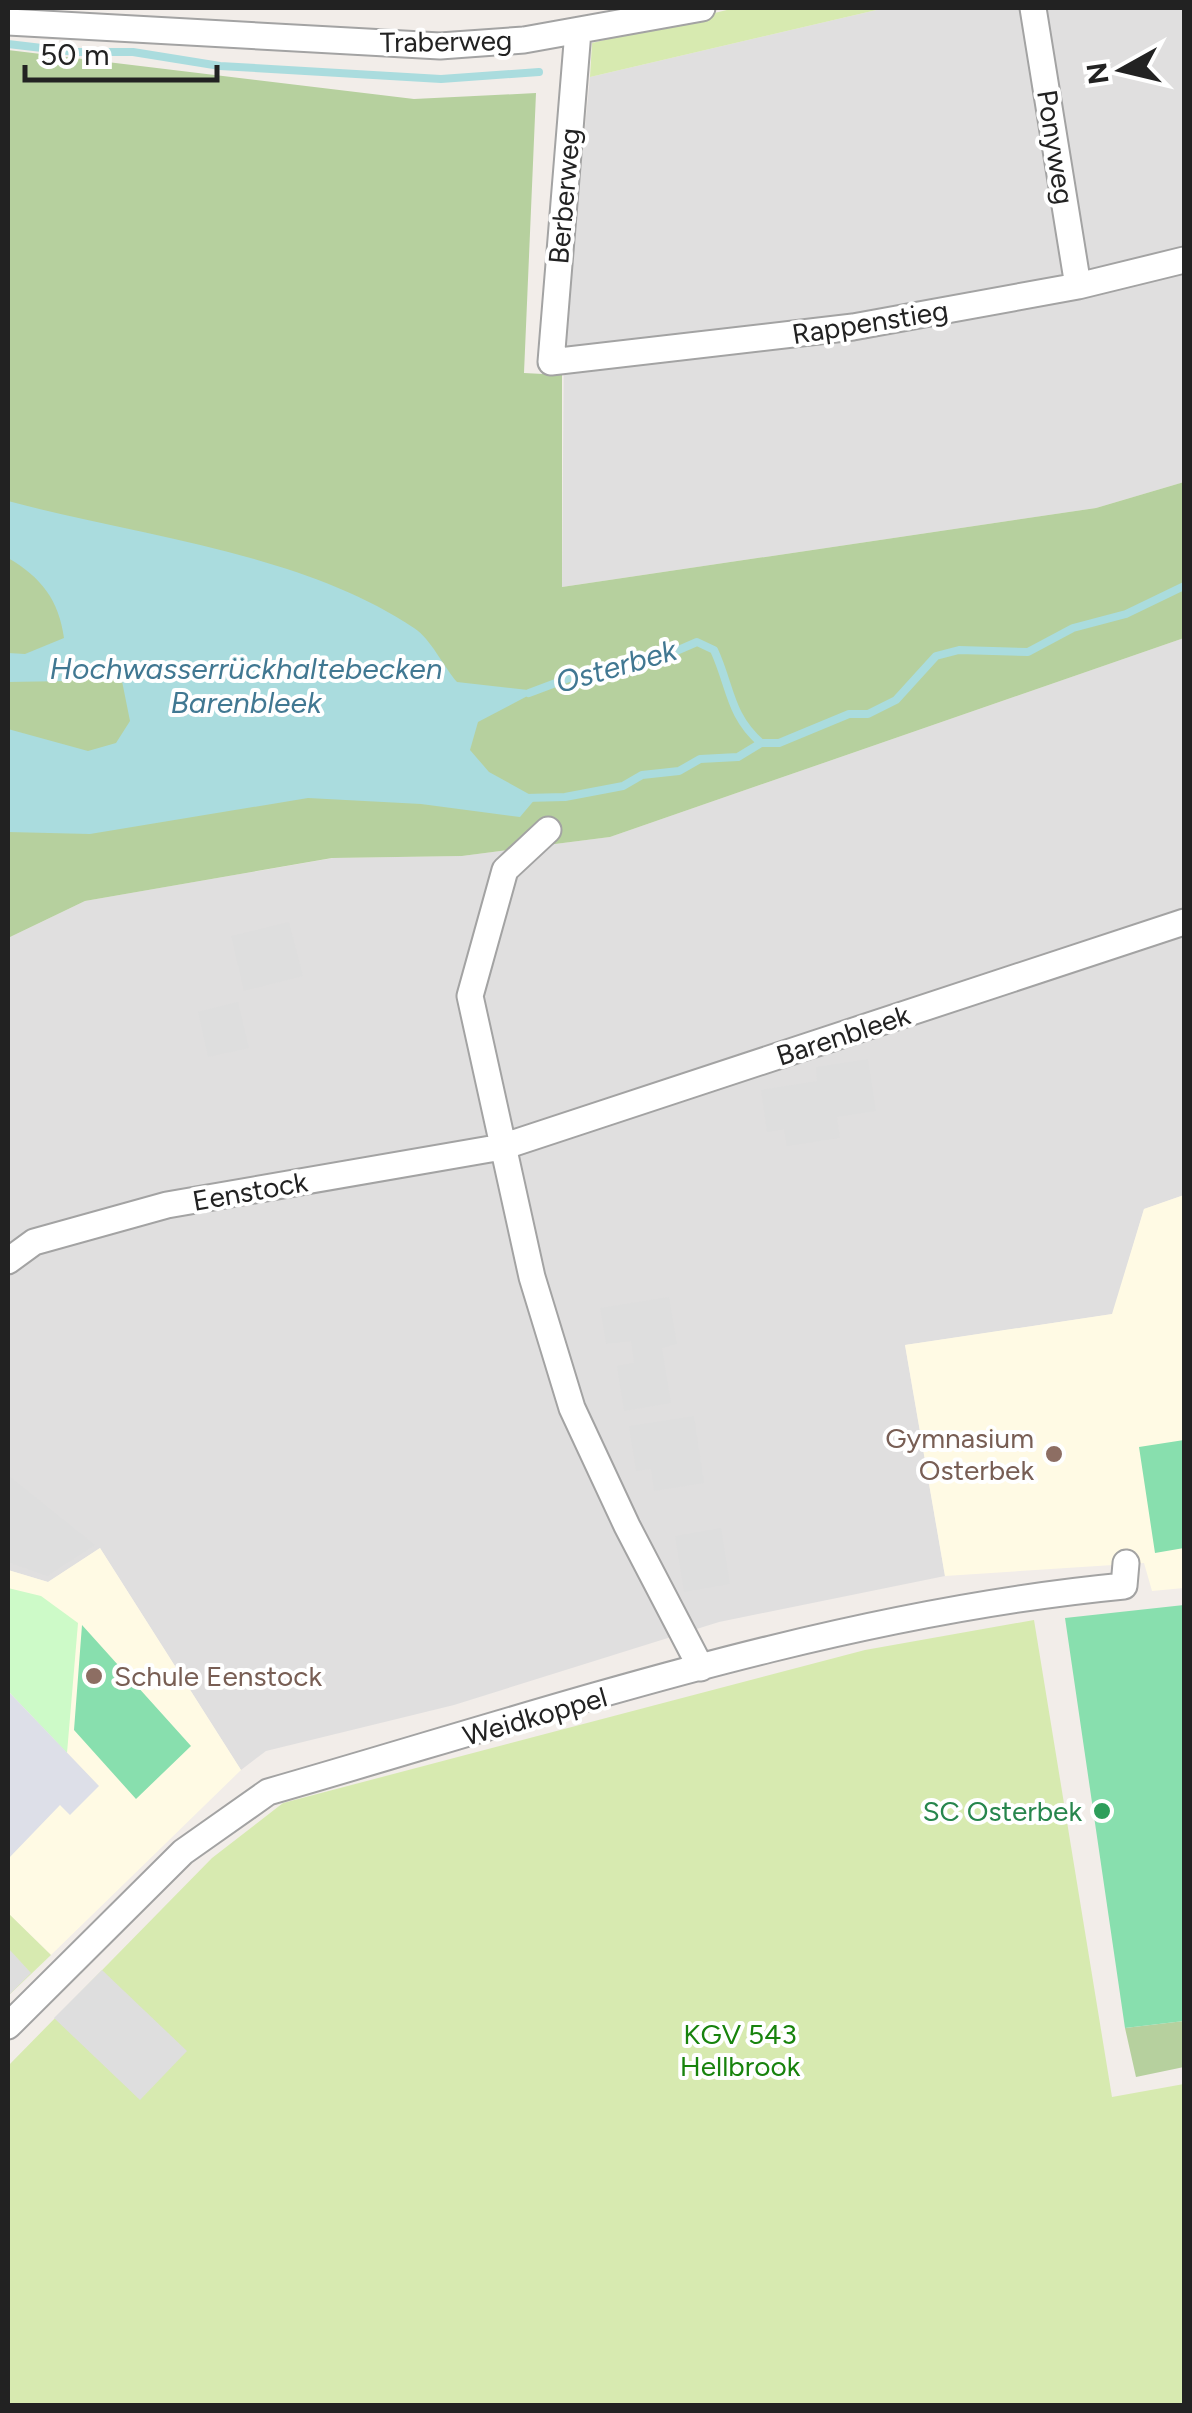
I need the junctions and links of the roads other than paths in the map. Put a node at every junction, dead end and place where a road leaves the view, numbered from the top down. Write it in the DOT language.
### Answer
graph roads {
  1 [pos="702,8"];
  2 [pos="1033,8"];
  3 [pos="8,22"];
  4 [pos="578,31"];
  5 [pos="1184,260"];
  6 [pos="1078,286"];
  7 [pos="551,362"];
  8 [pos="548,830"];
  9 [pos="1184,922"];
  10 [pos="502,1147"];
  11 [pos="8,1261"];
  12 [pos="1126,1563"];
  13 [pos="701,1668"];
  14 [pos="8,2026"];
  1 -- 4 [label="street, Traberweg"];
  2 -- 6 [label="street, Ponyweg"];
  3 -- 4 [label="street, Traberweg"];
  4 -- 7 [label="street, Berberweg"];
  5 -- 6 [label="street, Rappenstieg"];
  6 -- 7 [label="street, Rappenstieg"];
  8 -- 10 [label="street"];
  9 -- 10 [label="street, Barenbleek"];
  10 -- 11 [label="street, Eenstock"];
  10 -- 13 [label="street"];
  12 -- 13 [label="street, Weidkoppel"];
  13 -- 14 [label="street, Weidkoppel"];
}
